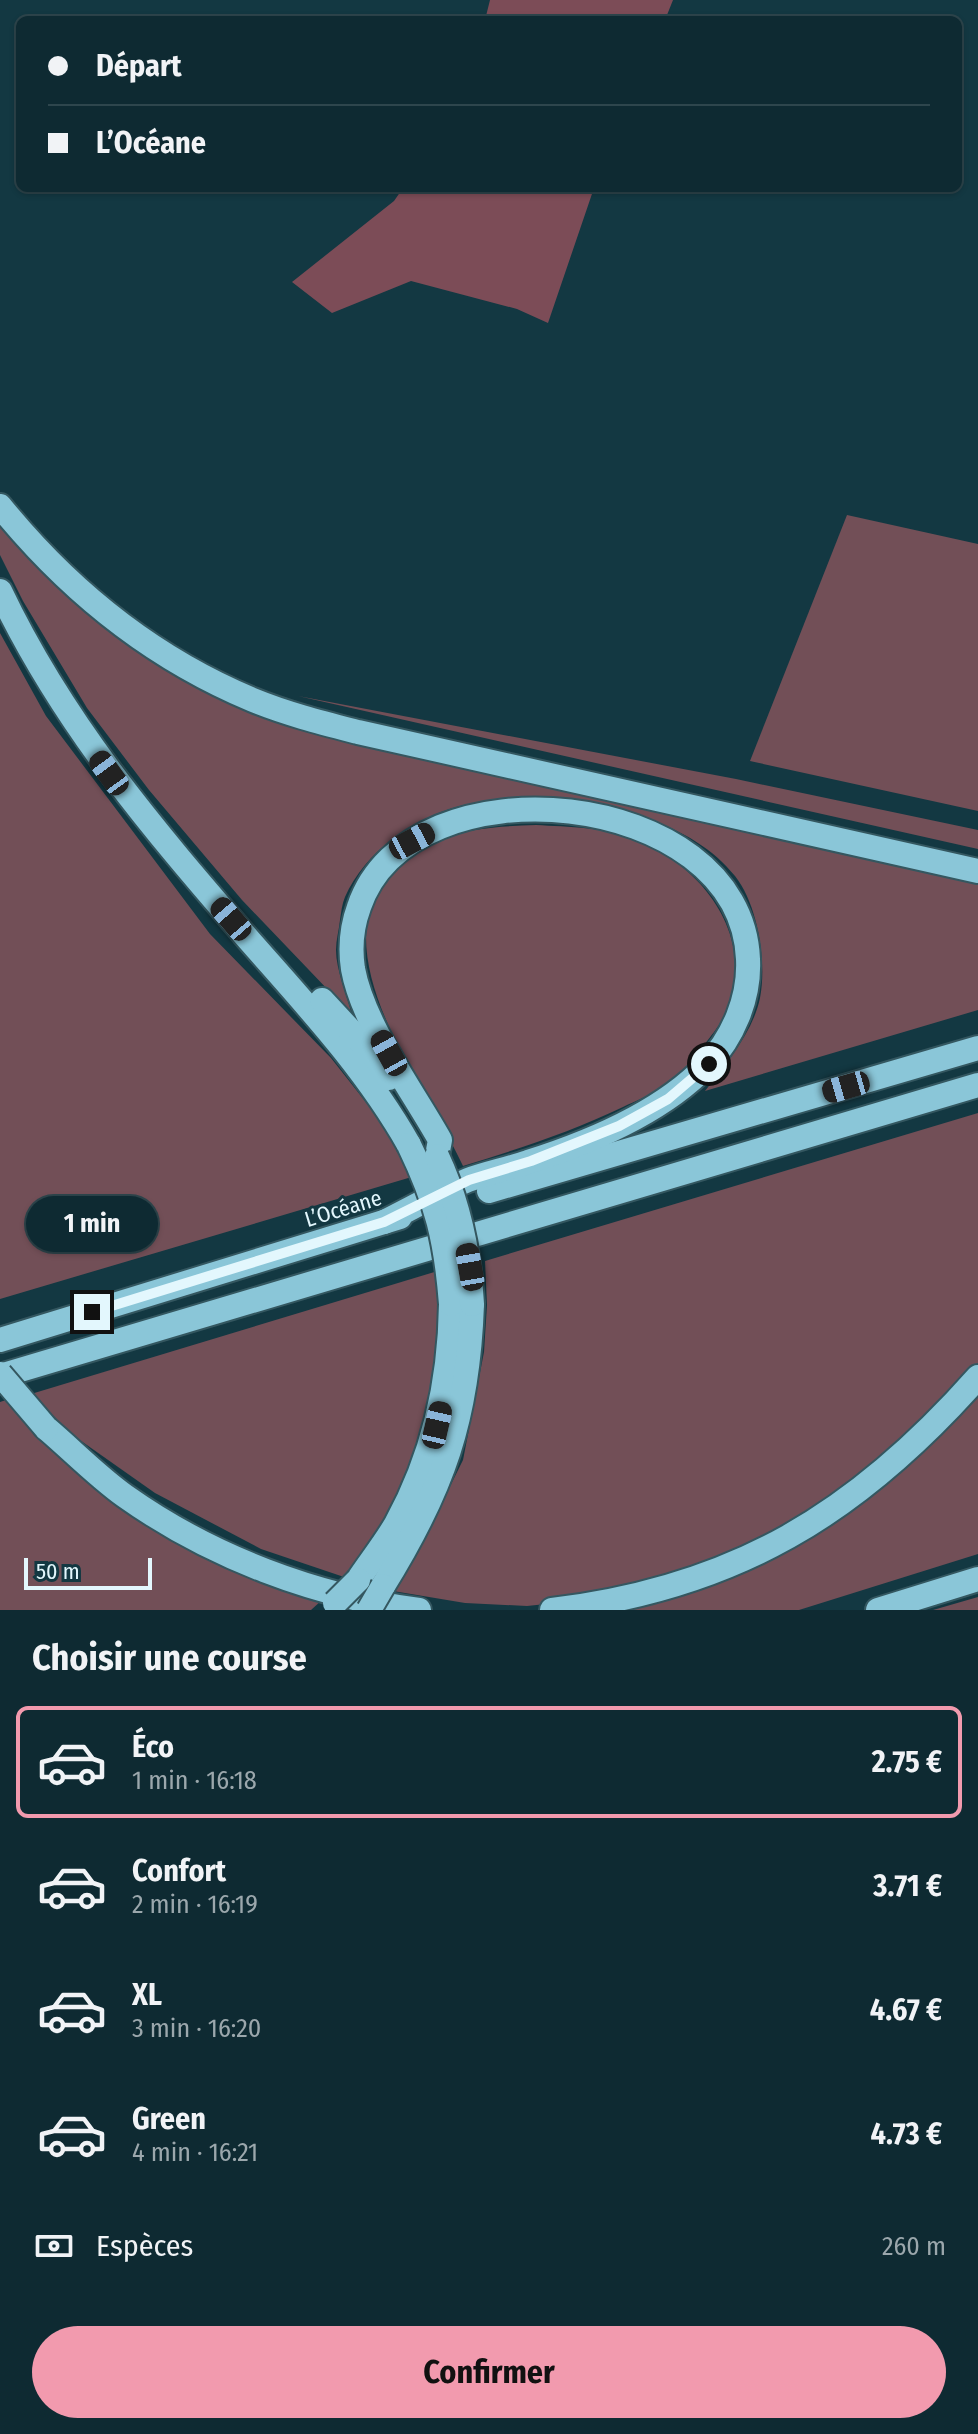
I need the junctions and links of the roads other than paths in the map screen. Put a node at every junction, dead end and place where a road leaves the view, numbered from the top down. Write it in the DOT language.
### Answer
graph roads {
  1 [pos="0,506"];
  2 [pos="0,591"];
  3 [pos="978,871"];
  4 [pos="978,1048"];
  5 [pos="978,1085"];
  6 [pos="429,1145"];
  7 [pos="384,1222"];
  8 [pos="462,1304"];
  9 [pos="0,1340"];
  10 [pos="0,1375"];
  11 [pos="978,1377"];
  12 [pos="978,1579"];
  13 [pos="331,1606"];
  14 [pos="369,1610"];
  15 [pos="419,1610"];
  16 [pos="552,1610"];
  17 [pos="878,1610"];
  1 -- 3 [label="highway"];
  2 -- 6 [label="highway"];
  4 -- 7 [label="highway, L’Océane"];
  5 -- 10 [label="highway"];
  6 -- 7 [label="highway"];
  6 -- 8 [label="highway, bridge"];
  7 -- 9 [label="highway, L’Océane"];
  8 -- 13 [label="highway, bridge"];
  8 -- 14 [label="highway, bridge"];
  10 -- 15 [label="highway, bridge"];
  11 -- 16 [label="highway"];
  12 -- 17 [label="highway"];
}
